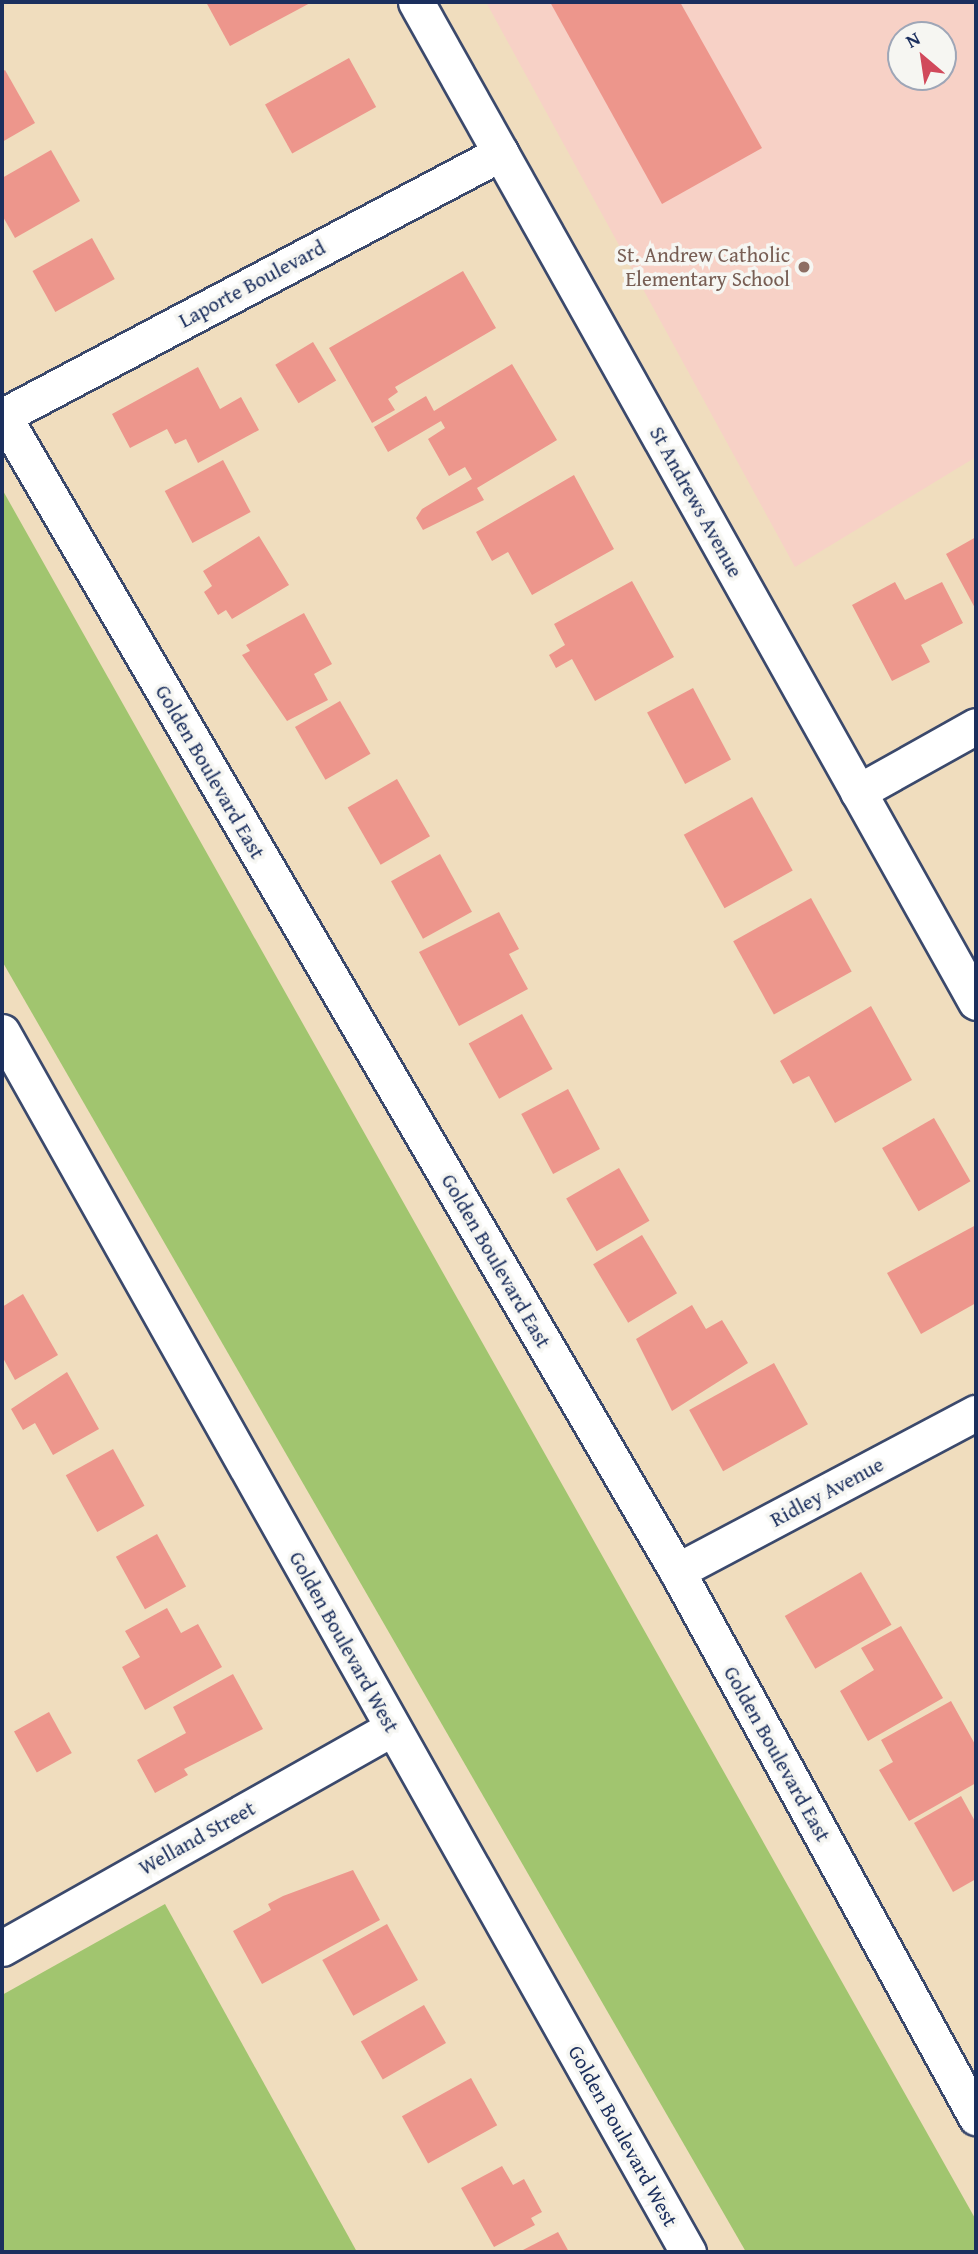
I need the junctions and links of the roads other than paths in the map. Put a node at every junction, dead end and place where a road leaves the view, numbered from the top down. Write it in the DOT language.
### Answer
graph roads {
  1 [pos="416,2"];
  2 [pos="501,153"];
  3 [pos="2,415"];
  4 [pos="976,726"];
  5 [pos="858,792"];
  6 [pos="976,1002"];
  7 [pos="2,1032"];
  8 [pos="976,1413"];
  9 [pos="677,1571"];
  10 [pos="392,1728"];
  11 [pos="2,1948"];
  12 [pos="976,2117"];
  13 [pos="688,2252"];
  1 -- 2 [label="street, St Andrews Avenue"];
  2 -- 3 [label="street, Laporte Boulevard"];
  2 -- 5 [label="street, St Andrews Avenue"];
  3 -- 9 [label="street, Golden Boulevard East"];
  4 -- 5 [label="street"];
  5 -- 6 [label="street, St Andrews Avenue"];
  7 -- 10 [label="street, Golden Boulevard West"];
  8 -- 9 [label="street, Ridley Avenue"];
  9 -- 12 [label="street, Golden Boulevard East"];
  10 -- 11 [label="street, Welland Street"];
  10 -- 13 [label="street, Golden Boulevard West"];
}
